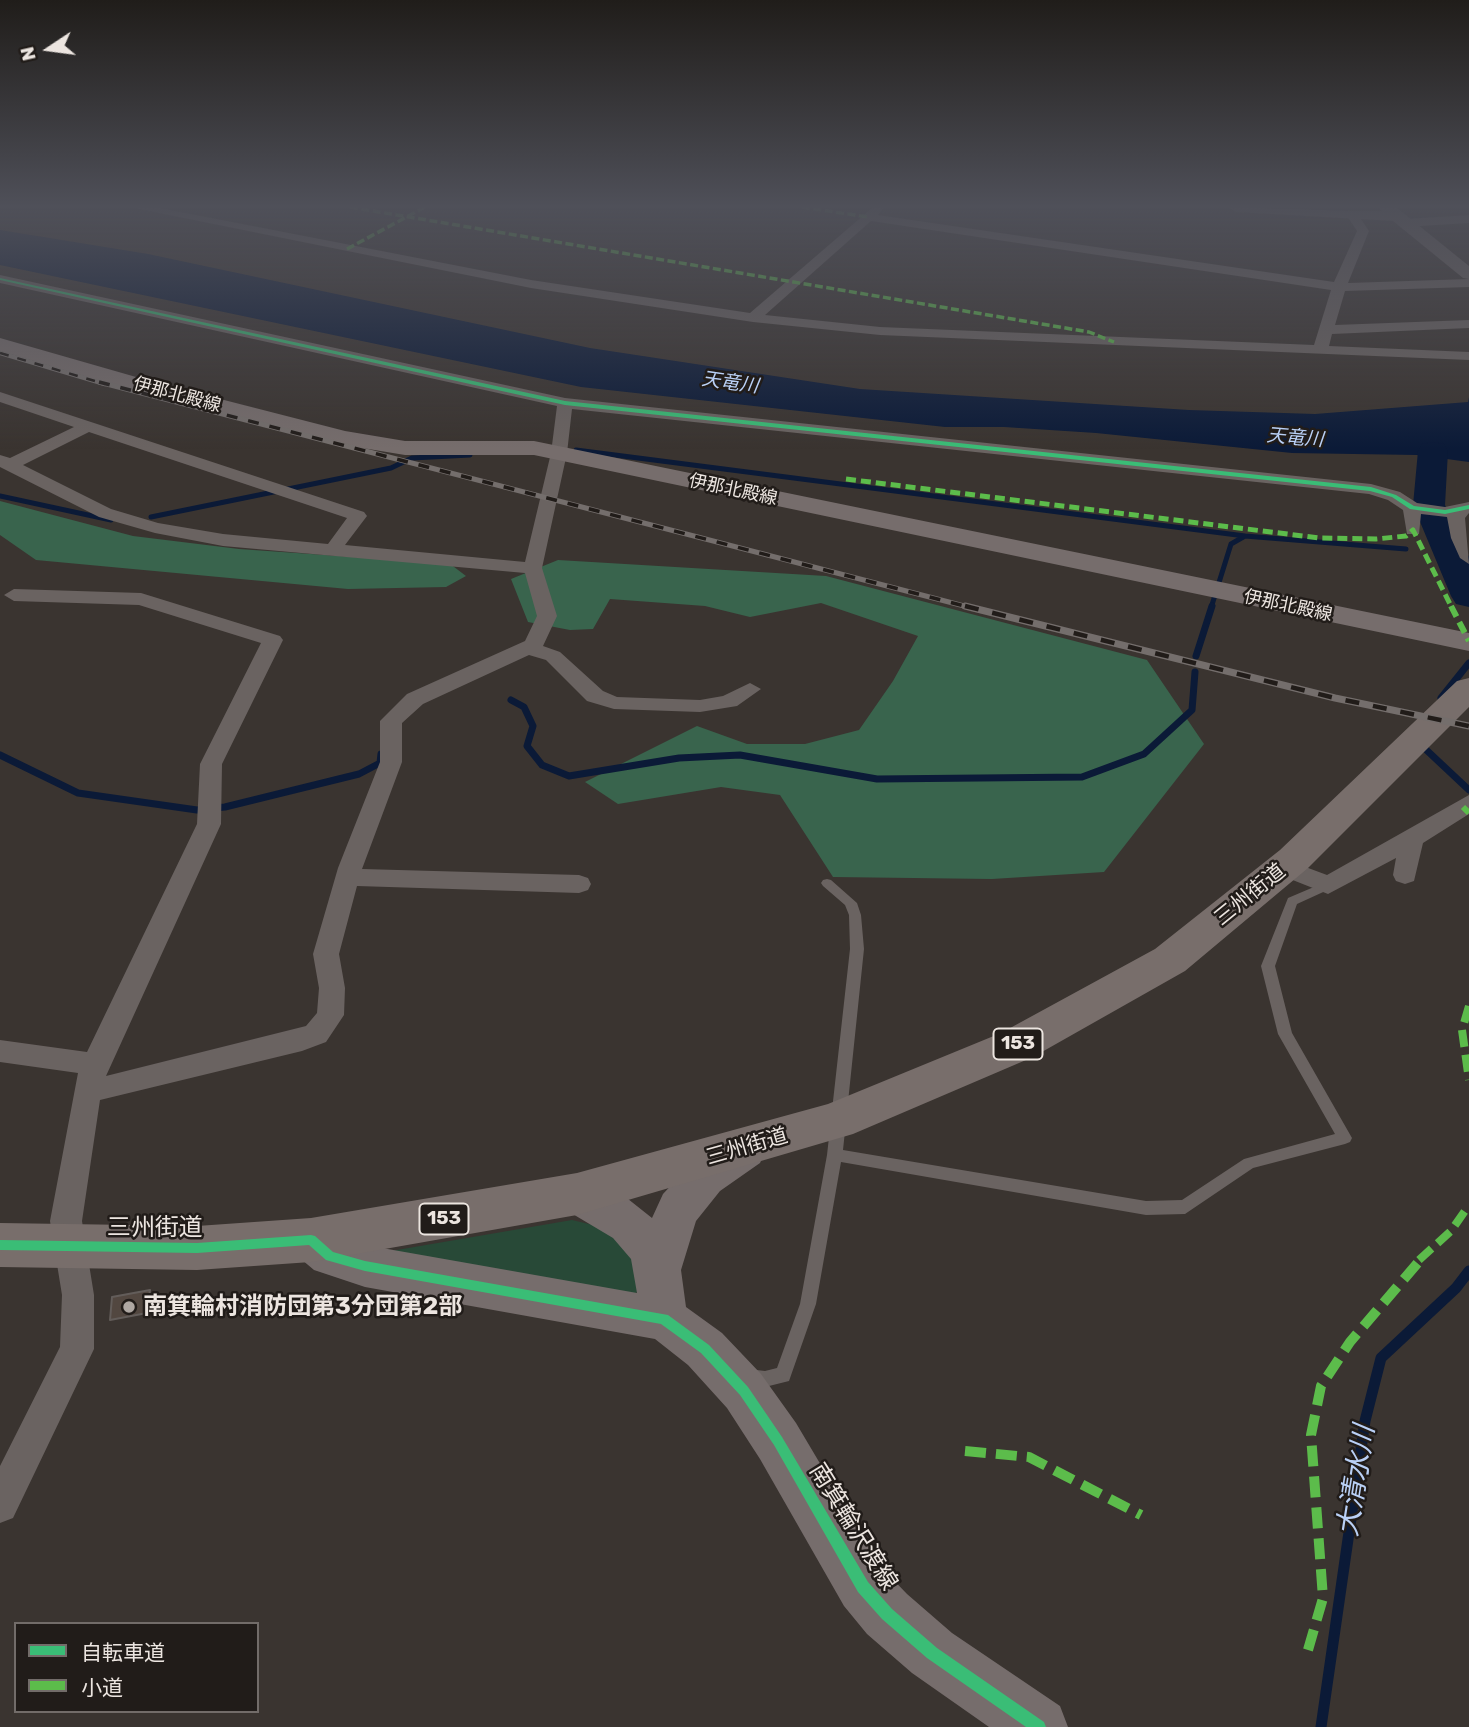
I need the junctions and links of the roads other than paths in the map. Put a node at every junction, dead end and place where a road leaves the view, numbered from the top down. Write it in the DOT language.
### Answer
graph roads {
  1 [pos="1339,287"];
  2 [pos="39,288"];
  3 [pos="554,288"];
  4 [pos="788,288"];
  5 [pos="753,318"];
  6 [pos="1469,324"];
  7 [pos="1325,330"];
  8 [pos="0,344"];
  9 [pos="1320,351"];
  10 [pos="1469,356"];
  11 [pos="0,397"];
  12 [pos="565,403"];
  13 [pos="88,426"];
  14 [pos="559,453"];
  15 [pos="5,463"];
  16 [pos="1412,508"];
  17 [pos="1467,510"];
  18 [pos="1413,530"];
  19 [pos="334,548"];
  20 [pos="1469,558"];
  21 [pos="533,568"];
  22 [pos="5,599"];
  23 [pos="1469,642"];
  24 [pos="528,648"];
  25 [pos="1469,688"];
  26 [pos="750,689"];
  27 [pos="1468,803"];
  28 [pos="1412,839"];
  29 [pos="1284,867"];
  30 [pos="1405,875"];
  31 [pos="347,877"];
  32 [pos="827,883"];
  33 [pos="579,884"];
  34 [pos="1328,885"];
  35 [pos="0,1051"];
  36 [pos="91,1078"];
  37 [pos="836,1138"];
  38 [pos="751,1146"];
  39 [pos="577,1194"];
  40 [pos="311,1240"];
  41 [pos="0,1245"];
  42 [pos="69,1247"];
  43 [pos="661,1295"];
  44 [pos="730,1374"];
  45 [pos="0,1505"];
  46 [pos="1039,1727"];
  1 -- 7 [label="street"];
  2 -- 12 [label="street"];
  3 -- 5 [label="street"];
  4 -- 5 [label="street"];
  5 -- 9 [label="street"];
  6 -- 7 [label="street"];
  7 -- 9 [label="street"];
  8 -- 14 [label="main road, 伊那北殿線"];
  9 -- 10 [label="street"];
  11 -- 13 [label="street"];
  12 -- 14 [label="street"];
  12 -- 16 [label="street"];
  13 -- 15 [label="street"];
  13 -- 19 [label="street"];
  14 -- 21 [label="street"];
  14 -- 23 [label="main road, 伊那北殿線"];
  15 -- 19 [label="street"];
  16 -- 17 [label="street"];
  16 -- 18 [label="street"];
  17 -- 20 [label="street"];
  19 -- 21 [label="street"];
  21 -- 24 [label="street"];
  22 -- 36 [label="street"];
  24 -- 26 [label="street"];
  24 -- 31 [label="street"];
  25 -- 29 [label="highway, 三州街道 / 153"];
  27 -- 28 [label="street"];
  28 -- 30 [label="street"];
  28 -- 34 [label="street"];
  29 -- 34 [label="street"];
  29 -- 37 [label="highway, 三州街道 / 153"];
  31 -- 33 [label="street"];
  31 -- 36 [label="street"];
  32 -- 37 [label="lane"];
  34 -- 37 [label="lane"];
  35 -- 36 [label="street"];
  36 -- 42 [label="street"];
  37 -- 38 [label="highway, 三州街道 / 153"];
  37 -- 44 [label="lane"];
  38 -- 39 [label="highway, 三州街道 / 153"];
  38 -- 43 [label="main road"];
  39 -- 40 [label="highway, 三州街道 / 153"];
  39 -- 43 [label="main road"];
  40 -- 42 [label="highway, 三州街道 / 153"];
  40 -- 43 [label="main road"];
  41 -- 42 [label="highway, 三州街道 / 153"];
  42 -- 45 [label="street"];
  43 -- 44 [label="main road, 南箕輪沢渡線"];
  44 -- 46 [label="main road, 南箕輪沢渡線"];
}
